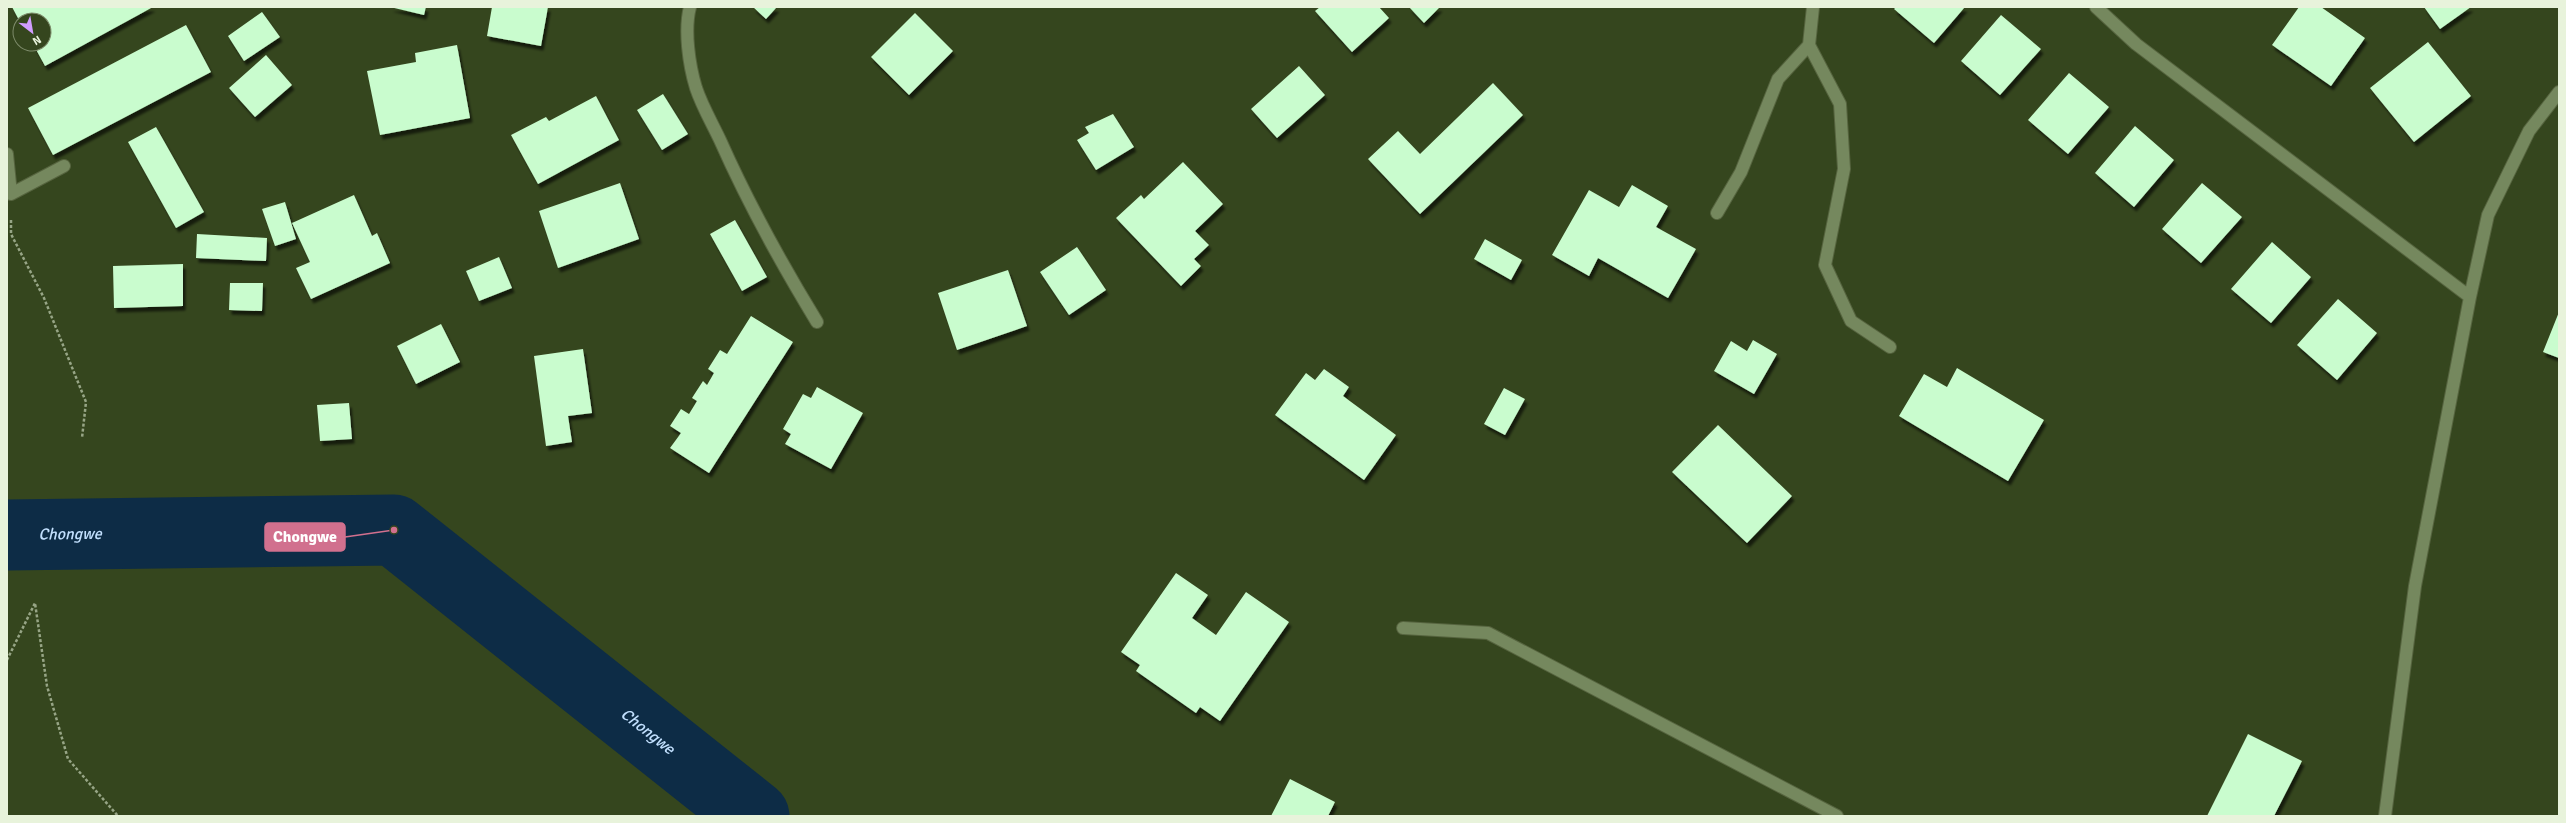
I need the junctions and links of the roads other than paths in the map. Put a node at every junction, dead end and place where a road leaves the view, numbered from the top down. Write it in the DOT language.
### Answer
graph roads {
  1 [pos="690,7"];
  2 [pos="1813,7"];
  3 [pos="2096,7"];
  4 [pos="1809,45"];
  5 [pos="2559,92"];
  6 [pos="7,154"];
  7 [pos="64,166"];
  8 [pos="1717,213"];
  9 [pos="2470,297"];
  10 [pos="817,322"];
  11 [pos="1890,347"];
  12 [pos="1403,628"];
  13 [pos="1837,816"];
  14 [pos="2385,816"];
  1 -- 10 [label="street"];
  2 -- 4 [label="street"];
  3 -- 9 [label="street"];
  4 -- 8 [label="street"];
  4 -- 11 [label="street"];
  5 -- 9 [label="street"];
  6 -- 7 [label="street"];
  9 -- 14 [label="street"];
  12 -- 13 [label="street"];
}
